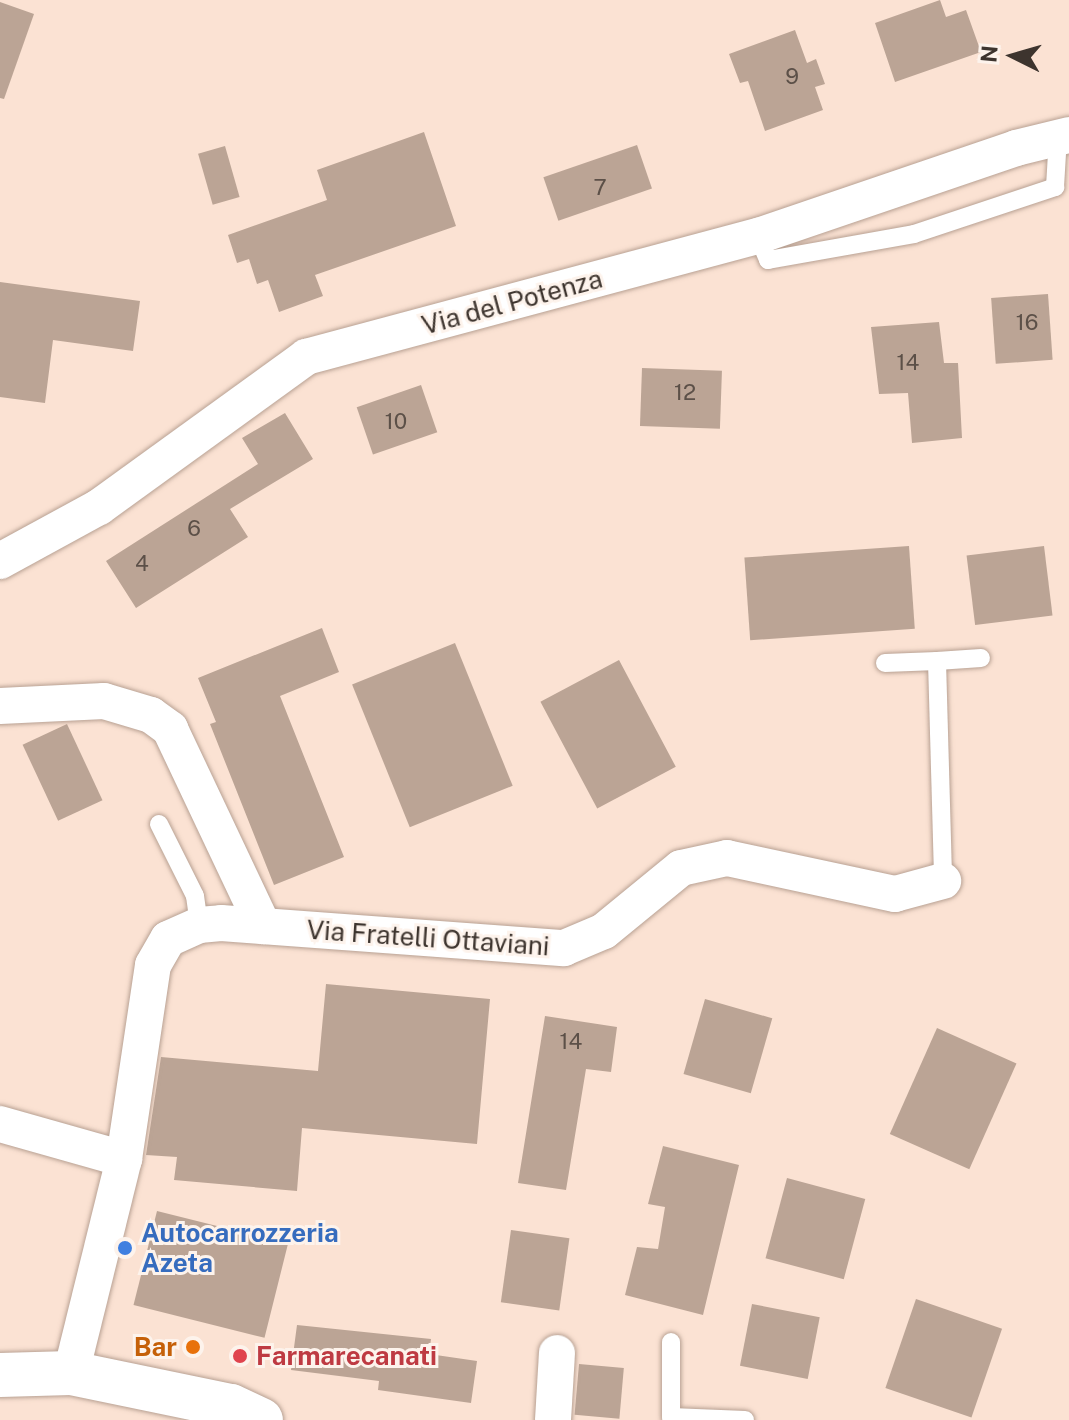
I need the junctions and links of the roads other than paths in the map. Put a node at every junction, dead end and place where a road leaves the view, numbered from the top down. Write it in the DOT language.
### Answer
graph roads {
  1 [pos="1064,135"];
  2 [pos="758,236"];
  3 [pos="0,561"];
  4 [pos="981,658"];
  5 [pos="937,661"];
  6 [pos="885,663"];
  7 [pos="0,706"];
  8 [pos="159,824"];
  9 [pos="943,881"];
  10 [pos="199,925"];
  11 [pos="263,926"];
  12 [pos="0,1124"];
  13 [pos="124,1159"];
  14 [pos="671,1342"];
  15 [pos="557,1353"];
  16 [pos="71,1373"];
  17 [pos="0,1375"];
  18 [pos="261,1420"];
  19 [pos="553,1420"];
  20 [pos="745,1420"];
  1 -- 2 [label="street, Via del Potenza"];
  1 -- 2 [label="lane"];
  2 -- 3 [label="street, Via del Potenza"];
  4 -- 5 [label="lane"];
  5 -- 6 [label="lane"];
  5 -- 9 [label="lane"];
  7 -- 11 [label="street"];
  8 -- 10 [label="lane"];
  9 -- 11 [label="street, Via Fratelli Ottaviani"];
  10 -- 11 [label="street, Via Fratelli Ottaviani"];
  10 -- 13 [label="street"];
  12 -- 13 [label="street"];
  13 -- 16 [label="street"];
  14 -- 20 [label="lane"];
  15 -- 19 [label="street"];
  16 -- 17 [label="main road"];
  16 -- 18 [label="main road"];
}
